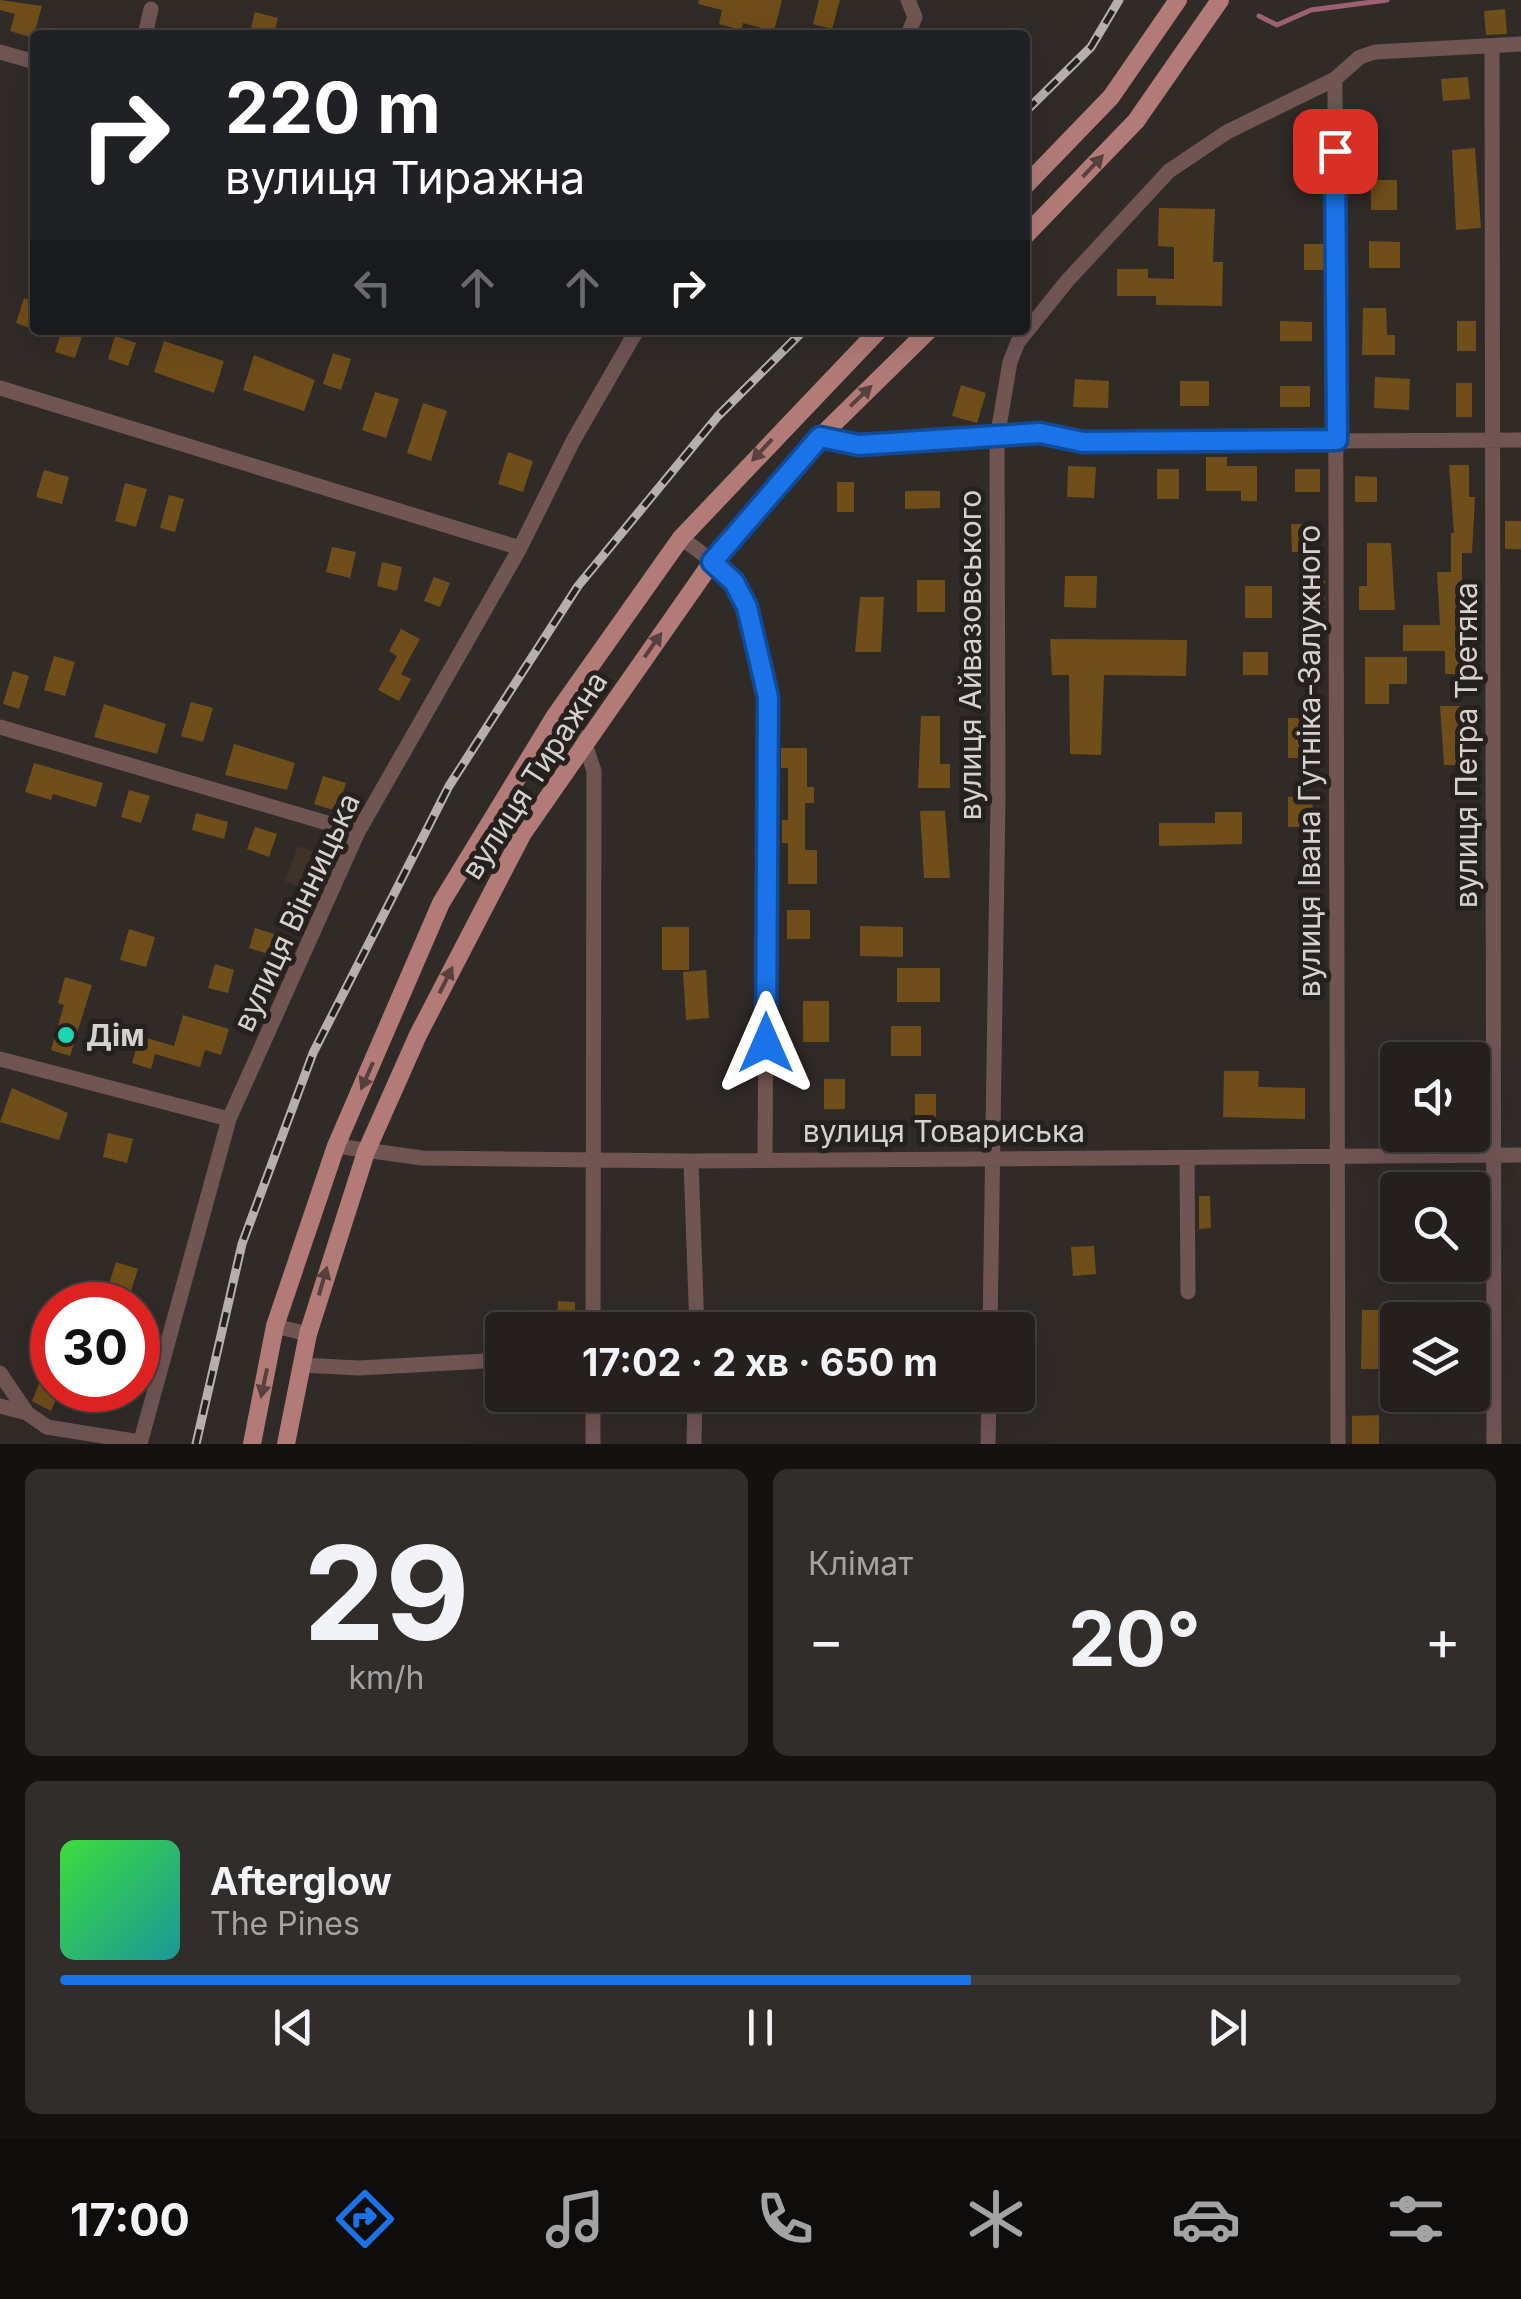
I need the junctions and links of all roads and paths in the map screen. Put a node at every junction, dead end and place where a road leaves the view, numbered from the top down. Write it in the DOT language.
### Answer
graph roads {
  1 [pos="908,0"];
  2 [pos="1178,0"];
  3 [pos="1220,0"];
  4 [pos="151,10"];
  5 [pos="147,30"];
  6 [pos="910,30"];
  7 [pos="1521,44"];
  8 [pos="1492,46"];
  9 [pos="0,52"];
  10 [pos="30,61"];
  11 [pos="1335,79"];
  12 [pos="1030,181"];
  13 [pos="1030,231"];
  14 [pos="1030,326"];
  15 [pos="634,335"];
  16 [pos="874,335"];
  17 [pos="925,335"];
  18 [pos="1023,335"];
  19 [pos="0,388"];
  20 [pos="820,437"];
  21 [pos="997,438"];
  22 [pos="1337,440"];
  23 [pos="1495,440"];
  24 [pos="1521,440"];
  25 [pos="680,538"];
  26 [pos="520,548"];
  27 [pos="712,562"];
  28 [pos="555,716"];
  29 [pos="0,727"];
  30 [pos="584,742"];
  31 [pos="358,832"];
  32 [pos="0,1059"];
  33 [pos="229,1119"];
  34 [pos="336,1146"];
  35 [pos="366,1152"];
  36 [pos="1521,1154"];
  37 [pos="1492,1155"];
  38 [pos="594,1158"];
  39 [pos="765,1158"];
  40 [pos="992,1158"];
  41 [pos="1187,1159"];
  42 [pos="1337,1159"];
  43 [pos="691,1161"];
  44 [pos="1188,1292"];
  45 [pos="594,1312"];
  46 [pos="695,1312"];
  47 [pos="990,1312"];
  48 [pos="276,1326"];
  49 [pos="308,1334"];
  50 [pos="485,1361"];
  51 [pos="301,1364"];
  52 [pos="0,1372"];
  53 [pos="0,1406"];
  54 [pos="593,1412"];
  55 [pos="695,1412"];
  56 [pos="989,1412"];
  57 [pos="26,1413"];
  58 [pos="140,1443"];
  59 [pos="252,1444"];
  60 [pos="286,1444"];
  61 [pos="593,1444"];
  62 [pos="694,1444"];
  63 [pos="988,1444"];
  64 [pos="1338,1444"];
  65 [pos="1494,1444"];
  1 -- 6 [label="street"];
  2 -- 12 [label="main road"];
  13 -- 3 [label="main road, one-way"];
  4 -- 5 [label="street"];
  7 -- 8 [label="street, вулиця Айвазовського"];
  8 -- 11 [label="street, вулиця Айвазовського"];
  8 -- 23 [label="street, вулиця Петра Третяка"];
  9 -- 10 [label="street"];
  11 -- 14 [label="street, вулиця Айвазовського"];
  11 -- 22 [label="street, вулиця Івана Гутніка-Залужного"];
  15 -- 26 [label="street, вулиця Вінницька"];
  16 -- 25 [label="main road, вулиця Тиражна, one-way"];
  20 -- 17 [label="main road, вулиця Тиражна, one-way"];
  18 -- 21 [label="street, вулиця Айвазовського"];
  19 -- 26 [label="street"];
  20 -- 21 [label="street"];
  20 -- 27 [label="main road, вулиця Тиражна"];
  21 -- 22 [label="street"];
  21 -- 40 [label="street, вулиця Айвазовського"];
  22 -- 23 [label="street"];
  22 -- 42 [label="street, вулиця Івана Гутніка-Залужного"];
  23 -- 24 [label="street"];
  23 -- 37 [label="street, вулиця Петра Третяка"];
  25 -- 27 [label="street"];
  25 -- 28 [label="main road, вулиця Тиражна"];
  26 -- 31 [label="street, вулиця Вінницька"];
  30 -- 27 [label="main road, вулиця Тиражна, one-way"];
  27 -- 39 [label="street"];
  28 -- 30 [label="street"];
  28 -- 34 [label="main road, вулиця Тиражна, one-way"];
  29 -- 31 [label="street"];
  35 -- 30 [label="main road, вулиця Тиражна, one-way"];
  30 -- 38 [label="street"];
  31 -- 33 [label="street, вулиця Вінницька"];
  32 -- 33 [label="street"];
  33 -- 58 [label="street, вулиця Вінницька"];
  34 -- 35 [label="street, вулиця Товариська"];
  34 -- 48 [label="main road, вулиця Тиражна"];
  35 -- 38 [label="street, вулиця Товариська"];
  49 -- 35 [label="main road, вулиця Тиражна, one-way"];
  36 -- 37 [label="street, вулиця Товариська"];
  37 -- 42 [label="street, вулиця Товариська"];
  37 -- 65 [label="street, вулиця Петра Третяка"];
  38 -- 43 [label="street, вулиця Товариська"];
  38 -- 45 [label="street"];
  39 -- 40 [label="street, вулиця Товариська"];
  39 -- 43 [label="street, вулиця Товариська"];
  40 -- 41 [label="street, вулиця Товариська"];
  40 -- 47 [label="street, вулиця Айвазовського"];
  41 -- 42 [label="street, вулиця Товариська"];
  41 -- 44 [label="street"];
  42 -- 64 [label="street, вулиця Івана Гутніка-Залужного"];
  43 -- 46 [label="street"];
  48 -- 49 [label="street"];
  48 -- 59 [label="main road, вулиця Тиражна, one-way"];
  49 -- 51 [label="main road, вулиця Тиражна"];
  50 -- 51 [label="street"];
  51 -- 60 [label="main road, вулиця Тиражна"];
  52 -- 57 [label="street"];
  53 -- 57 [label="street"];
  54 -- 61 [label="street"];
  55 -- 62 [label="street"];
  56 -- 63 [label="street"];
  57 -- 58 [label="street"];
}
